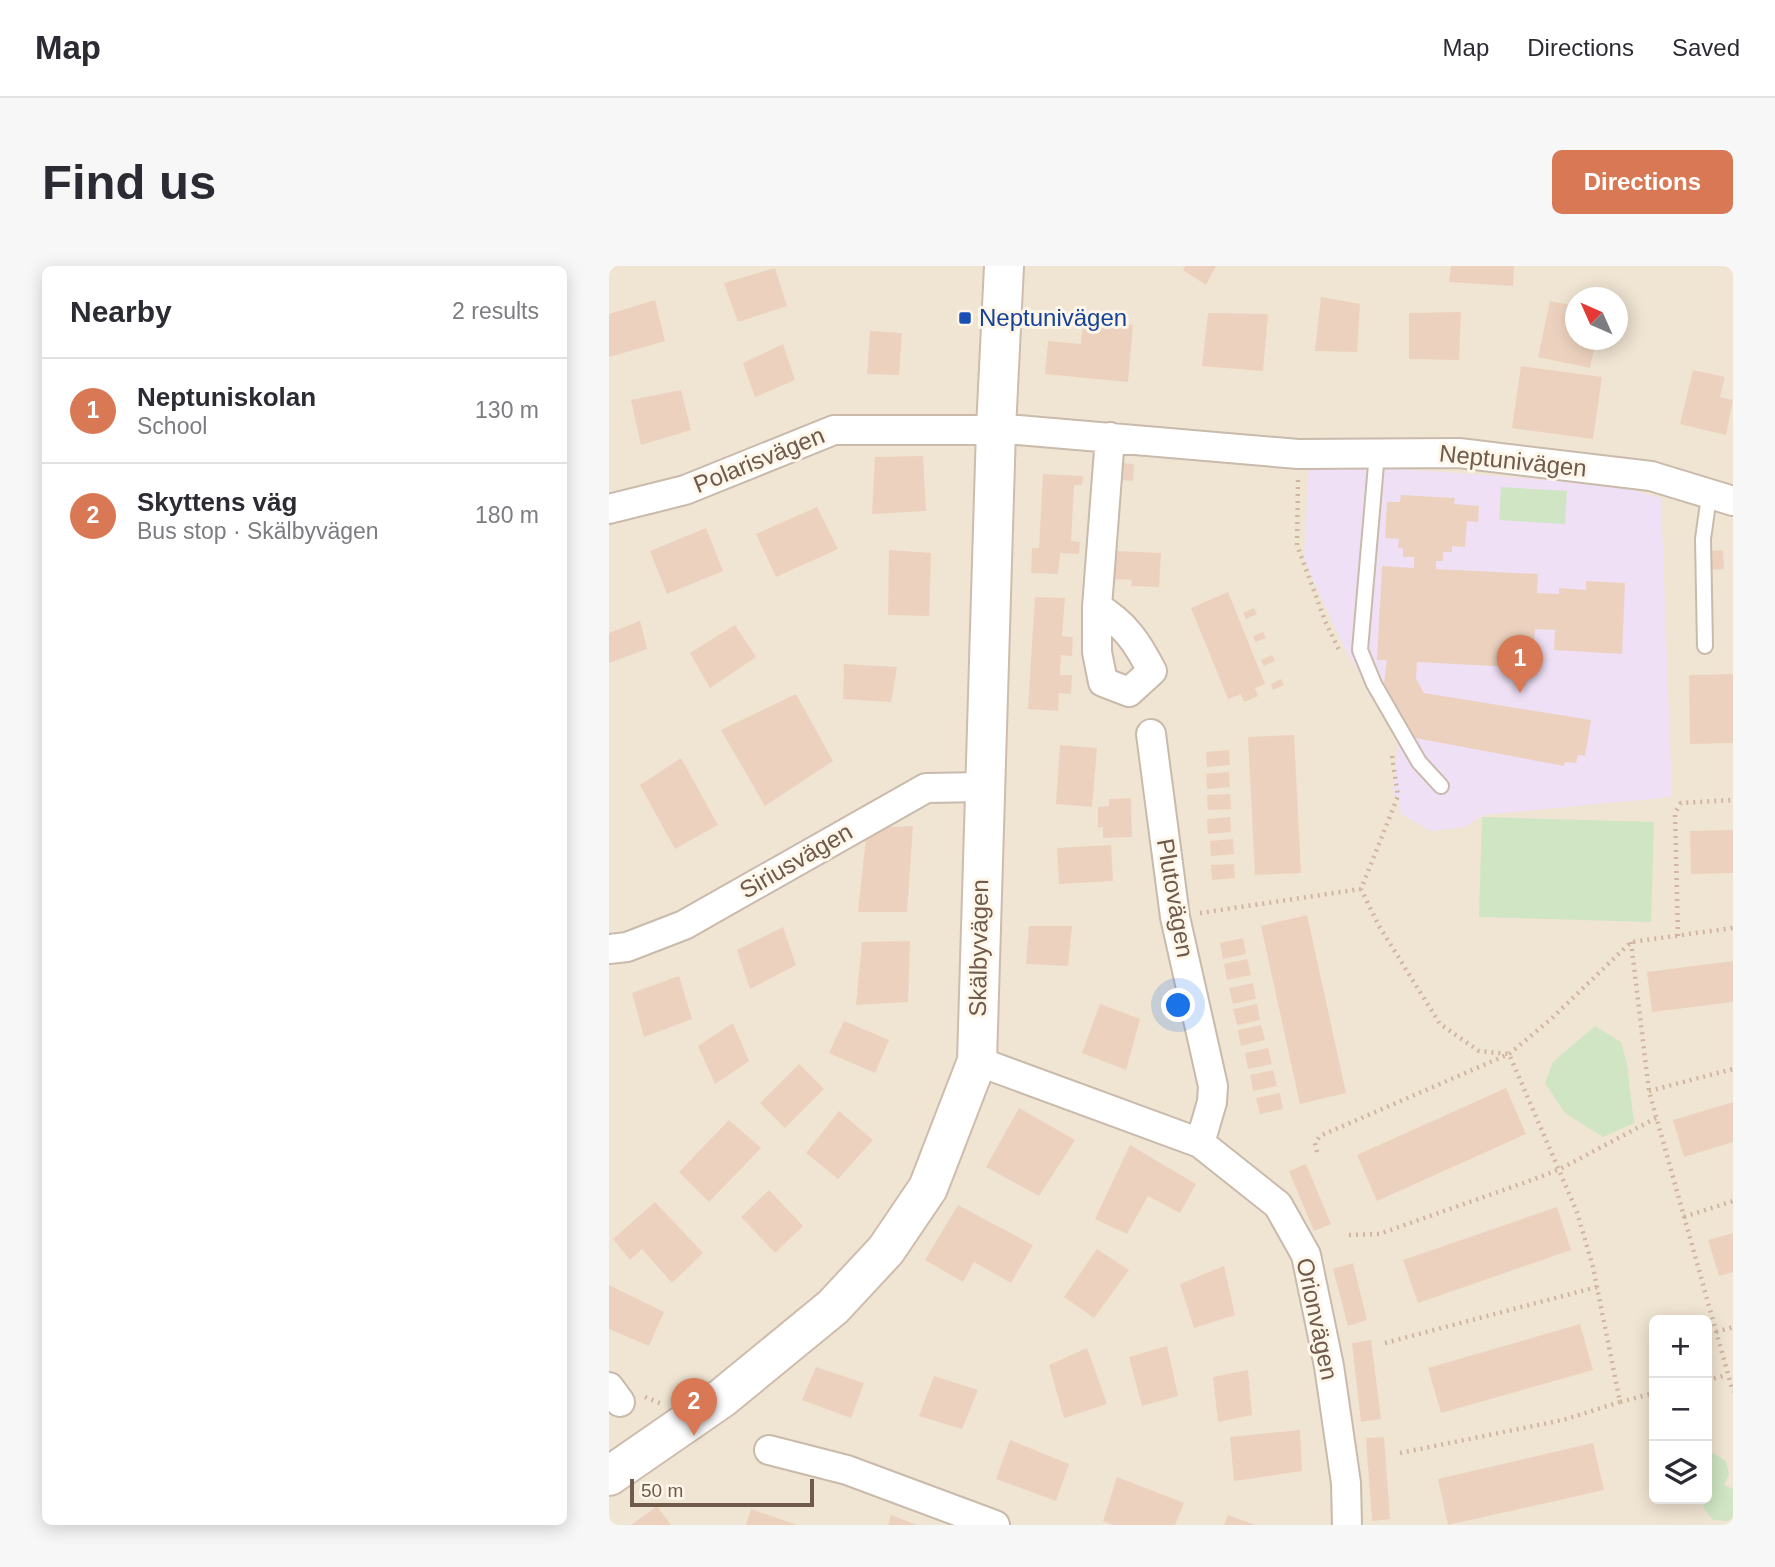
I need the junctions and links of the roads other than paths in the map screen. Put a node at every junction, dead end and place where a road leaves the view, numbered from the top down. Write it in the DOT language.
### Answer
graph roads {
  1 [pos="1004,266"];
  2 [pos="996,429"];
  3 [pos="1110,438"];
  4 [pos="1377,453"];
  5 [pos="1721,499"];
  6 [pos="609,509"];
  7 [pos="1097,607"];
  8 [pos="1705,646"];
  9 [pos="1151,734"];
  10 [pos="1441,786"];
  11 [pos="984,788"];
  12 [pos="609,949"];
  13 [pos="977,1061"];
  14 [pos="1200,1143"];
  15 [pos="769,1450"];
  16 [pos="609,1476"];
  17 [pos="995,1525"];
  18 [pos="1347,1525"];
  1 -- 2 [label="street, Skälbyvägen"];
  2 -- 3 [label="street, Neptunivägen"];
  2 -- 6 [label="street, Polarisvägen"];
  2 -- 11 [label="street, Skälbyvägen"];
  3 -- 4 [label="street, Neptunivägen"];
  3 -- 7 [label="street"];
  4 -- 5 [label="street, Neptunivägen"];
  4 -- 10 [label="lane"];
  5 -- 8 [label="lane"];
  9 -- 14 [label="street, Plutovägen"];
  11 -- 12 [label="street, Siriusvägen"];
  11 -- 13 [label="street, Skälbyvägen"];
  13 -- 14 [label="street, Orionvägen"];
  13 -- 16 [label="street, Skälbyvägen"];
  14 -- 18 [label="street, Orionvägen"];
  15 -- 17 [label="street"];
}
